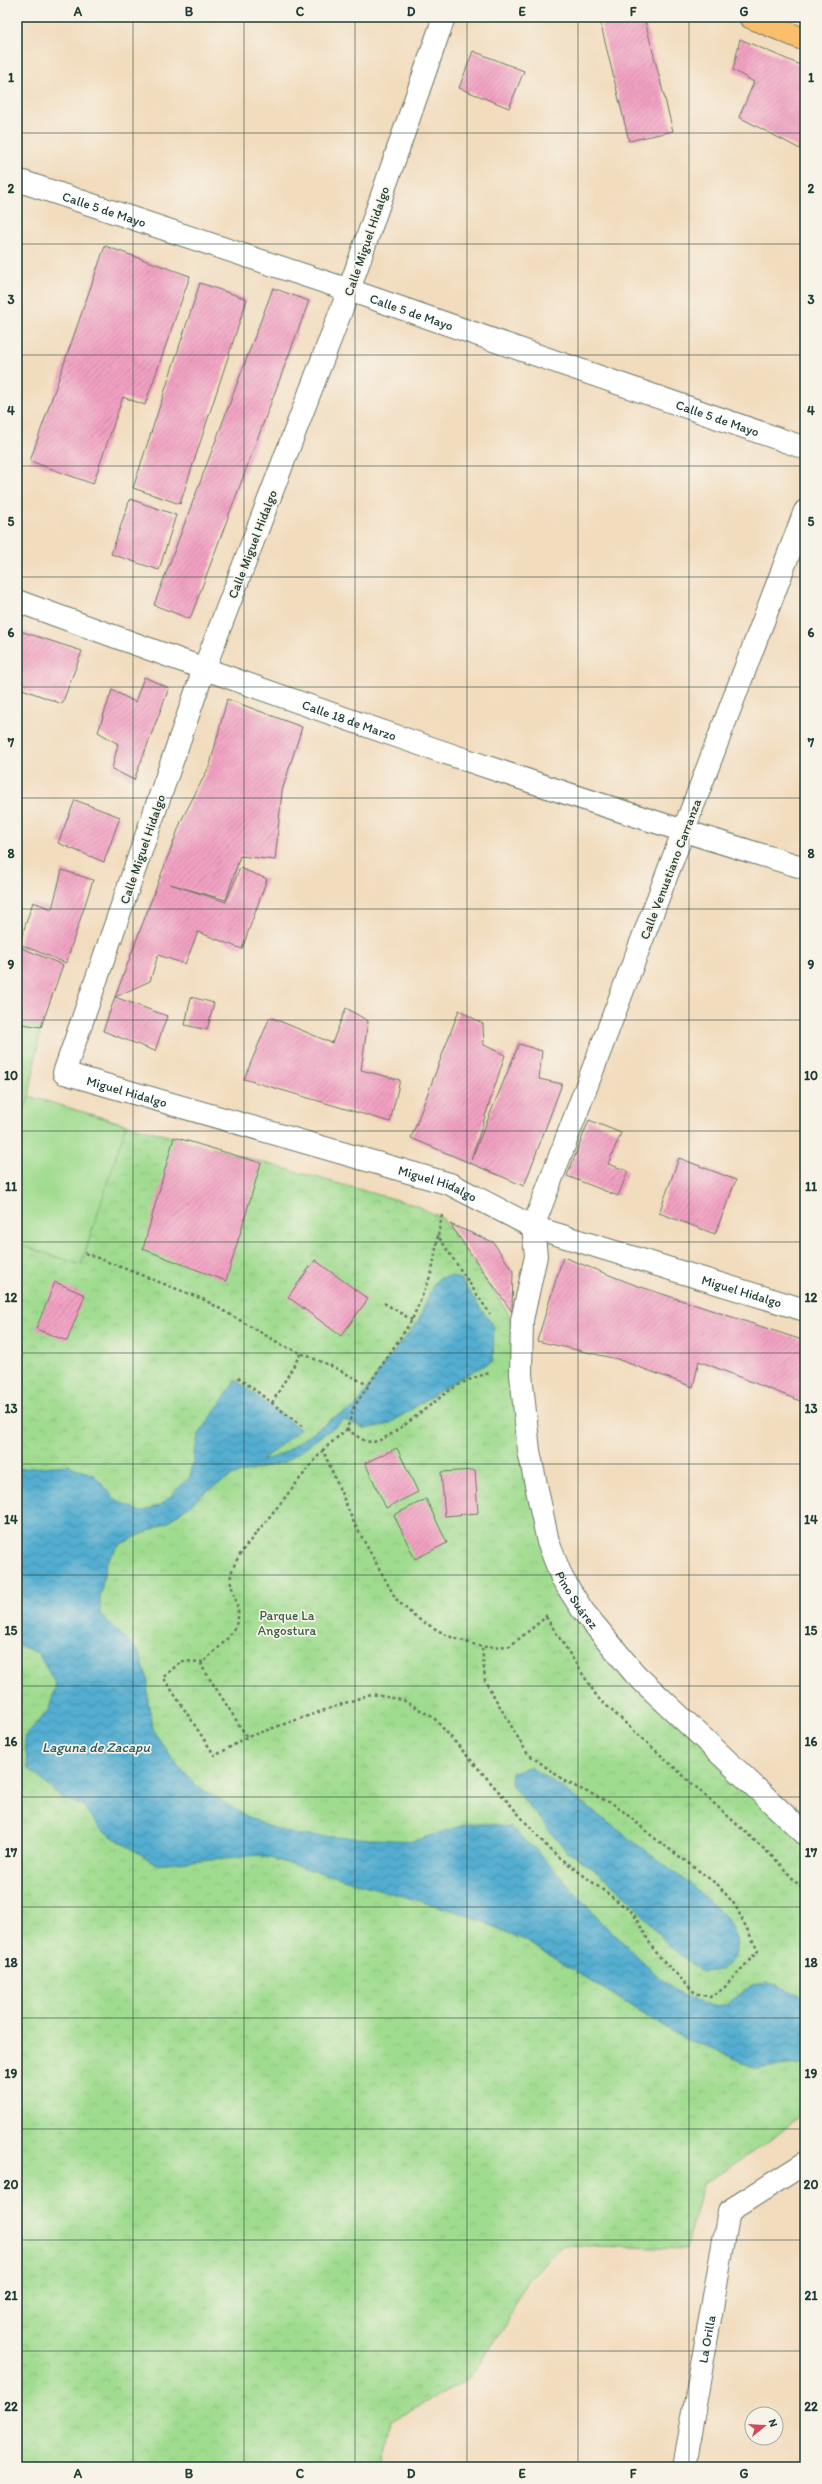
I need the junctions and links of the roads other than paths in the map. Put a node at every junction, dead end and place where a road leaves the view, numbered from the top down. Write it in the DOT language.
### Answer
graph roads {
  1 [pos="444,17"];
  2 [pos="750,17"];
  3 [pos="805,40"];
  4 [pos="17,180"];
  5 [pos="349,290"];
  6 [pos="805,448"];
  7 [pos="805,511"];
  8 [pos="17,601"];
  9 [pos="204,669"];
  10 [pos="685,832"];
  11 [pos="805,868"];
  12 [pos="64,1073"];
  13 [pos="533,1227"];
  14 [pos="805,1310"];
  15 [pos="805,1834"];
  16 [pos="805,2163"];
  17 [pos="684,2467"];
  1 -- 5 [label="street, Calle Miguel Hidalgo"];
  2 -- 3 [label="main road"];
  4 -- 5 [label="street, Calle 5 de Mayo"];
  5 -- 6 [label="street, Calle 5 de Mayo"];
  5 -- 9 [label="street, Calle Miguel Hidalgo"];
  7 -- 10 [label="street, Calle Venustiano Carranza"];
  8 -- 9 [label="street, Calle 18 de Marzo"];
  9 -- 10 [label="street, Calle 18 de Marzo"];
  9 -- 12 [label="street, Calle Miguel Hidalgo"];
  10 -- 11 [label="street, Calle 18 de Marzo"];
  10 -- 13 [label="street, Calle Venustiano Carranza"];
  12 -- 13 [label="street, Miguel Hidalgo"];
  13 -- 14 [label="street, Miguel Hidalgo"];
  13 -- 15 [label="street, Pino Suárez"];
  16 -- 17 [label="street, La Orilla"];
}
